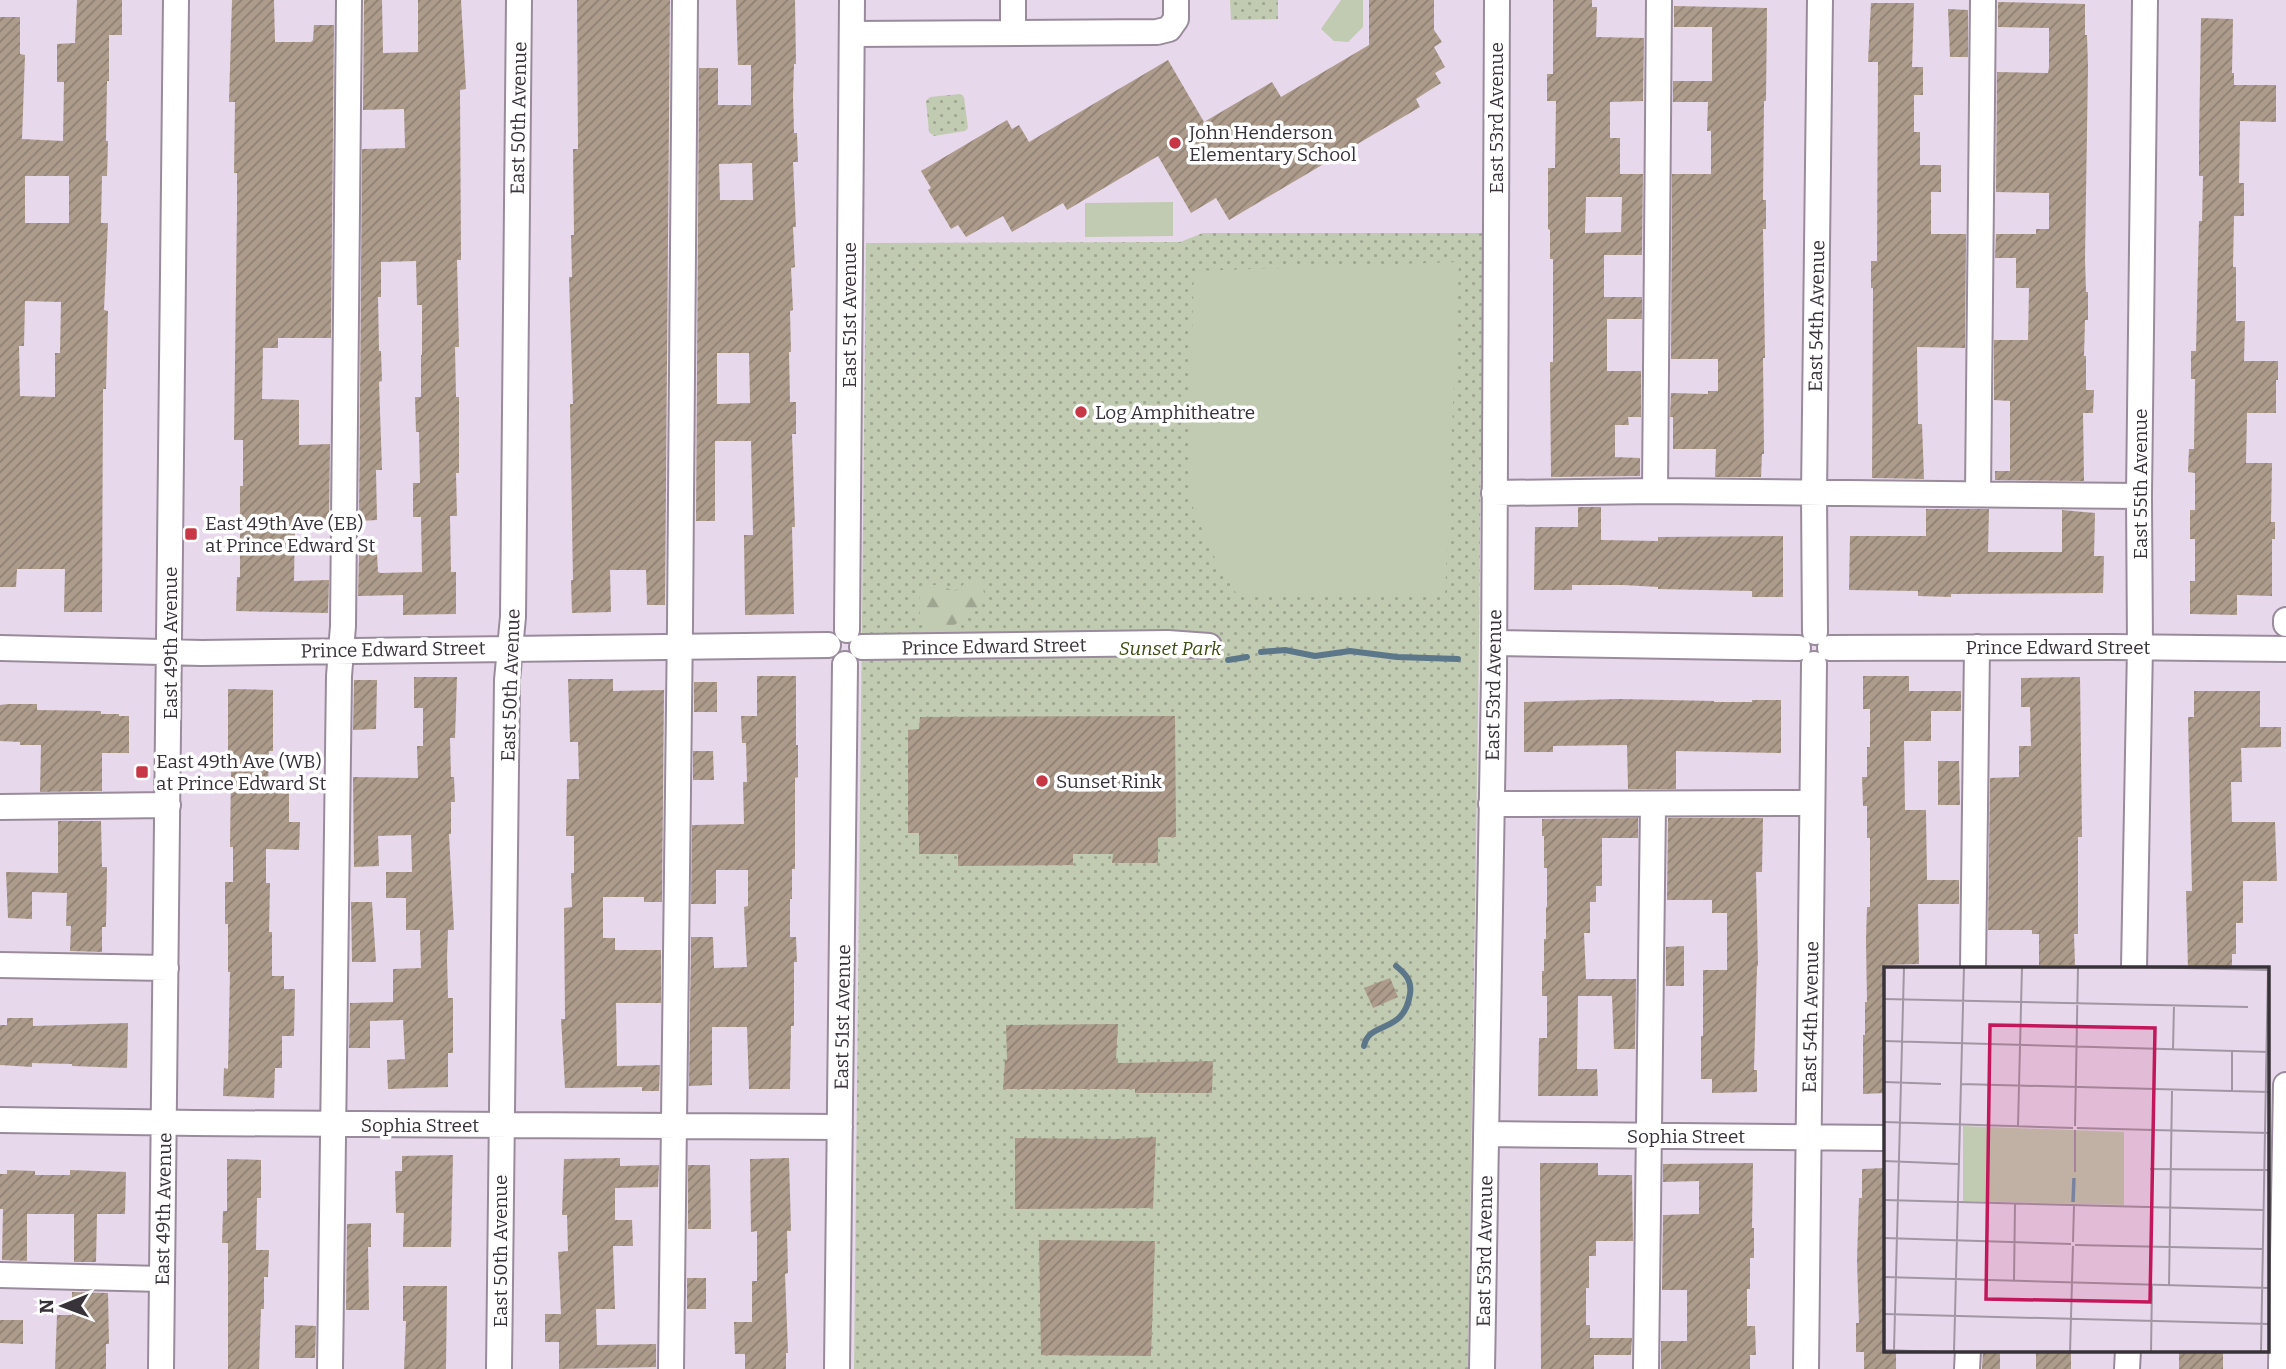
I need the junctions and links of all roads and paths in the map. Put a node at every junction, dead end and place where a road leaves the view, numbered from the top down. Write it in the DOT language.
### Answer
graph roads {
  1 [pos="176,0"];
  2 [pos="349,0"];
  3 [pos="519,0"];
  4 [pos="685,0"];
  5 [pos="852,0"];
  6 [pos="1013,0"];
  7 [pos="1497,0"];
  8 [pos="1659,0"];
  9 [pos="1820,0"];
  10 [pos="1983,0"];
  11 [pos="2145,0"];
  12 [pos="1176,9"];
  13 [pos="1013,33"];
  14 [pos="852,34"];
  15 [pos="1655,491"];
  16 [pos="1494,494"];
  17 [pos="1814,494"];
  18 [pos="1978,494"];
  19 [pos="2139,496"];
  20 [pos="1494,643"];
  21 [pos="679,646"];
  22 [pos="846,646"];
  23 [pos="1209,646"];
  24 [pos="1977,647"];
  25 [pos="2140,647"];
  26 [pos="0,648"];
  27 [pos="510,648"];
  28 [pos="1814,648"];
  29 [pos="2286,649"];
  30 [pos="341,650"];
  31 [pos="170,652"];
  32 [pos="1812,803"];
  33 [pos="1491,804"];
  34 [pos="1653,804"];
  35 [pos="168,805"];
  36 [pos="0,807"];
  37 [pos="0,965"];
  38 [pos="1973,967"];
  39 [pos="2134,967"];
  40 [pos="166,968"];
  41 [pos="2286,1086"];
  42 [pos="0,1120"];
  43 [pos="164,1123"];
  44 [pos="333,1124"];
  45 [pos="502,1125"];
  46 [pos="673,1126"];
  47 [pos="840,1127"];
  48 [pos="1486,1134"];
  49 [pos="1649,1136"];
  50 [pos="1808,1137"];
  51 [pos="1884,1138"];
  52 [pos="0,1275"];
  53 [pos="162,1279"];
  54 [pos="161,1369"];
  55 [pos="330,1369"];
  56 [pos="499,1369"];
  57 [pos="671,1369"];
  58 [pos="837,1369"];
  59 [pos="1482,1369"];
  60 [pos="1646,1369"];
  61 [pos="1806,1369"];
  62 [pos="2281,1369"];
  1 -- 31 [label="street, East 49th Avenue"];
  2 -- 30 [label="street"];
  3 -- 27 [label="street, East 50th Avenue"];
  4 -- 21 [label="street"];
  5 -- 14 [label="street, East 51st Avenue"];
  6 -- 13 [label="street"];
  7 -- 16 [label="street, East 53rd Avenue"];
  8 -- 15 [label="street"];
  9 -- 17 [label="street, East 54th Avenue"];
  10 -- 18 [label="street"];
  11 -- 19 [label="street, East 55th Avenue"];
  12 -- 13 [label="street"];
  13 -- 14 [label="street"];
  14 -- 22 [label="street, East 51st Avenue"];
  15 -- 16 [label="street"];
  15 -- 17 [label="street"];
  16 -- 20 [label="street, East 53rd Avenue"];
  17 -- 18 [label="street"];
  17 -- 28 [label="street, East 54th Avenue"];
  18 -- 19 [label="street"];
  19 -- 25 [label="street, East 55th Avenue"];
  20 -- 28 [label="street, Prince Edward Street"];
  20 -- 33 [label="street, East 53rd Avenue"];
  21 -- 22 [label="street, Prince Edward Street"];
  21 -- 27 [label="street, Prince Edward Street"];
  21 -- 46 [label="street"];
  22 -- 23 [label="street, Prince Edward Street"];
  22 -- 47 [label="street, East 51st Avenue"];
  24 -- 25 [label="street, Prince Edward Street"];
  24 -- 28 [label="street, Prince Edward Street"];
  24 -- 38 [label="street"];
  25 -- 29 [label="street, Prince Edward Street"];
  25 -- 39 [label="street, East 55th Avenue"];
  26 -- 31 [label="street, Prince Edward Street"];
  27 -- 30 [label="street, Prince Edward Street"];
  27 -- 45 [label="street, East 50th Avenue"];
  28 -- 32 [label="street, East 54th Avenue"];
  30 -- 31 [label="street, Prince Edward Street"];
  30 -- 44 [label="street"];
  31 -- 35 [label="street, East 49th Avenue"];
  32 -- 34 [label="street"];
  32 -- 50 [label="street, East 54th Avenue"];
  33 -- 34 [label="street"];
  33 -- 48 [label="street, East 53rd Avenue"];
  34 -- 49 [label="street"];
  35 -- 36 [label="street"];
  35 -- 40 [label="street, East 49th Avenue"];
  37 -- 40 [label="street"];
  40 -- 43 [label="street, East 49th Avenue"];
  41 -- 62 [label="street"];
  42 -- 43 [label="street, Sophia Street"];
  43 -- 44 [label="street, Sophia Street"];
  43 -- 53 [label="street, East 49th Avenue"];
  44 -- 45 [label="street, Sophia Street"];
  44 -- 55 [label="street"];
  45 -- 46 [label="street, Sophia Street"];
  45 -- 56 [label="street, East 50th Avenue"];
  46 -- 47 [label="street, Sophia Street"];
  46 -- 57 [label="street"];
  47 -- 58 [label="street, East 51st Avenue"];
  48 -- 49 [label="street, Sophia Street"];
  48 -- 59 [label="street, East 53rd Avenue"];
  49 -- 50 [label="street, Sophia Street"];
  49 -- 60 [label="street"];
  50 -- 51 [label="street, Sophia Street"];
  50 -- 61 [label="street, East 54th Avenue"];
  52 -- 53 [label="street"];
  53 -- 54 [label="street, East 49th Avenue"];
}
